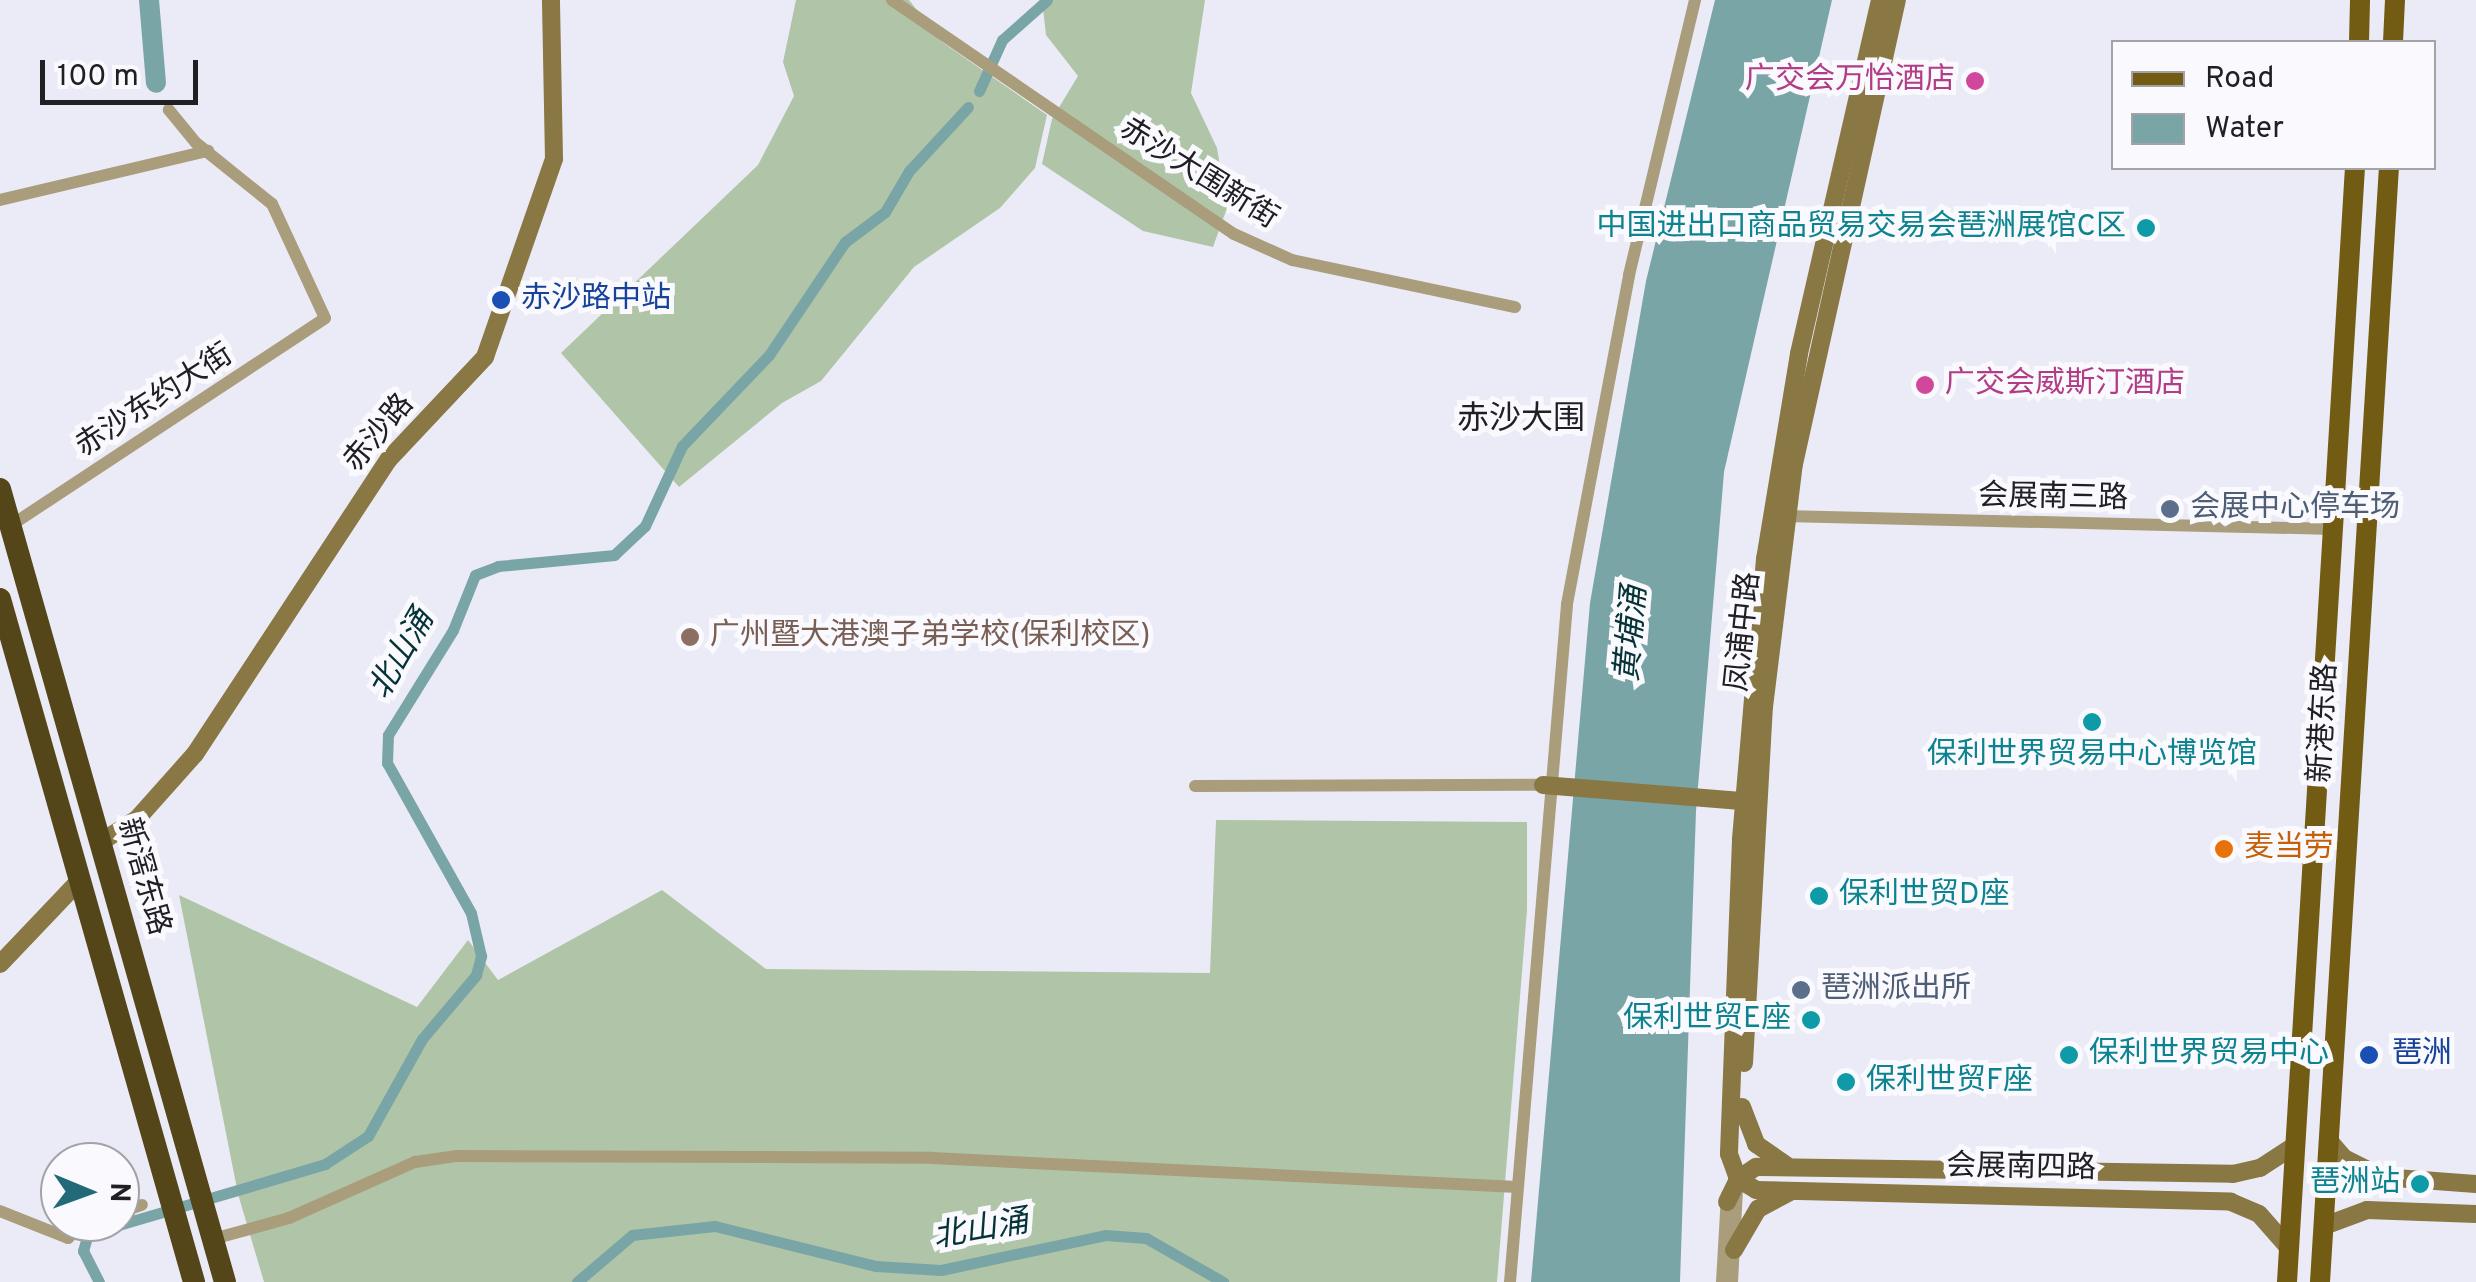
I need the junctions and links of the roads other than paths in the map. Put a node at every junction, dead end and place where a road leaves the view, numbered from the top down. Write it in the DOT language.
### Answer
graph roads {
  1 [pos="552,0"];
  2 [pos="892,0"];
  3 [pos="1694,0"];
  4 [pos="1880,0"];
  5 [pos="1897,0"];
  6 [pos="2360,0"];
  7 [pos="2394,0"];
  8 [pos="2358,40"];
  9 [pos="2393,40"];
  10 [pos="170,110"];
  11 [pos="208,151"];
  12 [pos="2355,170"];
  13 [pos="2389,170"];
  14 [pos="0,200"];
  15 [pos="1515,307"];
  16 [pos="0,488"];
  17 [pos="1779,516"];
  18 [pos="10,526"];
  19 [pos="2334,529"];
  20 [pos="0,599"];
  21 [pos="1194,786"];
  22 [pos="1543,786"];
  23 [pos="1744,800"];
  24 [pos="101,842"];
  25 [pos="80,880"];
  26 [pos="0,964"];
  27 [pos="1742,1107"];
  28 [pos="2331,1142"];
  29 [pos="2292,1147"];
  30 [pos="1729,1154"];
  31 [pos="1791,1168"];
  32 [pos="2233,1174"];
  33 [pos="1738,1179"];
  34 [pos="2476,1184"];
  35 [pos="1518,1186"];
  36 [pos="1790,1192"];
  37 [pos="1727,1202"];
  38 [pos="2231,1202"];
  39 [pos="0,1211"];
  40 [pos="2476,1214"];
  41 [pos="2324,1226"];
  42 [pos="40,1227"];
  43 [pos="211,1231"];
  44 [pos="2288,1247"];
  45 [pos="1734,1250"];
  46 [pos="194,1282"];
  47 [pos="224,1282"];
  48 [pos="1510,1282"];
  49 [pos="1722,1282"];
  50 [pos="1732,1282"];
  51 [pos="2287,1282"];
  52 [pos="2320,1282"];
  1 -- 24 [label="street, 赤沙路"];
  2 -- 15 [label="street, 赤沙大围新街"];
  3 -- 35 [label="street"];
  4 -- 17 [label="street, 凤浦中路"];
  5 -- 17 [label="street, 凤浦中路"];
  6 -- 8 [label="main road"];
  7 -- 9 [label="main road"];
  10 -- 11 [label="street"];
  11 -- 14 [label="street"];
  11 -- 18 [label="street, 赤沙东约大街"];
  12 -- 19 [label="main road, 新港东路"];
  13 -- 28 [label="main road, 新港东路"];
  16 -- 18 [label="highway, 新滘东路"];
  17 -- 19 [label="street, 会展南三路"];
  17 -- 23 [label="street, 凤浦中路"];
  17 -- 27 [label="street, 凤浦中路"];
  18 -- 24 [label="highway, 新滘东路"];
  19 -- 29 [label="main road, 新港东路"];
  20 -- 25 [label="highway, 新滘东路"];
  21 -- 22 [label="street"];
  22 -- 23 [label="street, bridge"];
  23 -- 30 [label="street, 凤浦中路"];
  24 -- 43 [label="highway, 新滘东路"];
  25 -- 26 [label="street"];
  25 -- 46 [label="highway, 新滘东路"];
  27 -- 31 [label="street"];
  27 -- 33 [label="street, 凤浦中路"];
  28 -- 34 [label="street"];
  28 -- 41 [label="main road, 新港东路"];
  29 -- 32 [label="street, 会展南四路"];
  29 -- 44 [label="main road, 新港东路"];
  30 -- 33 [label="street"];
  30 -- 37 [label="street, 凤浦中路"];
  31 -- 32 [label="street, 会展南四路"];
  31 -- 33 [label="street, 会展南四路"];
  32 -- 38 [label="street"];
  33 -- 36 [label="street, 会展南四路"];
  33 -- 37 [label="street"];
  33 -- 45 [label="street, 凤浦中路"];
  35 -- 43 [label="street"];
  35 -- 48 [label="street"];
  36 -- 38 [label="street, 会展南四路"];
  36 -- 45 [label="street"];
  37 -- 49 [label="street, 凤浦中路"];
  38 -- 44 [label="street"];
  39 -- 42 [label="street"];
  40 -- 41 [label="street"];
  41 -- 52 [label="main road, 新港东路"];
  43 -- 47 [label="highway, 新滘东路"];
  44 -- 51 [label="main road, 新港东路"];
  45 -- 50 [label="street, 凤浦中路"];
}
